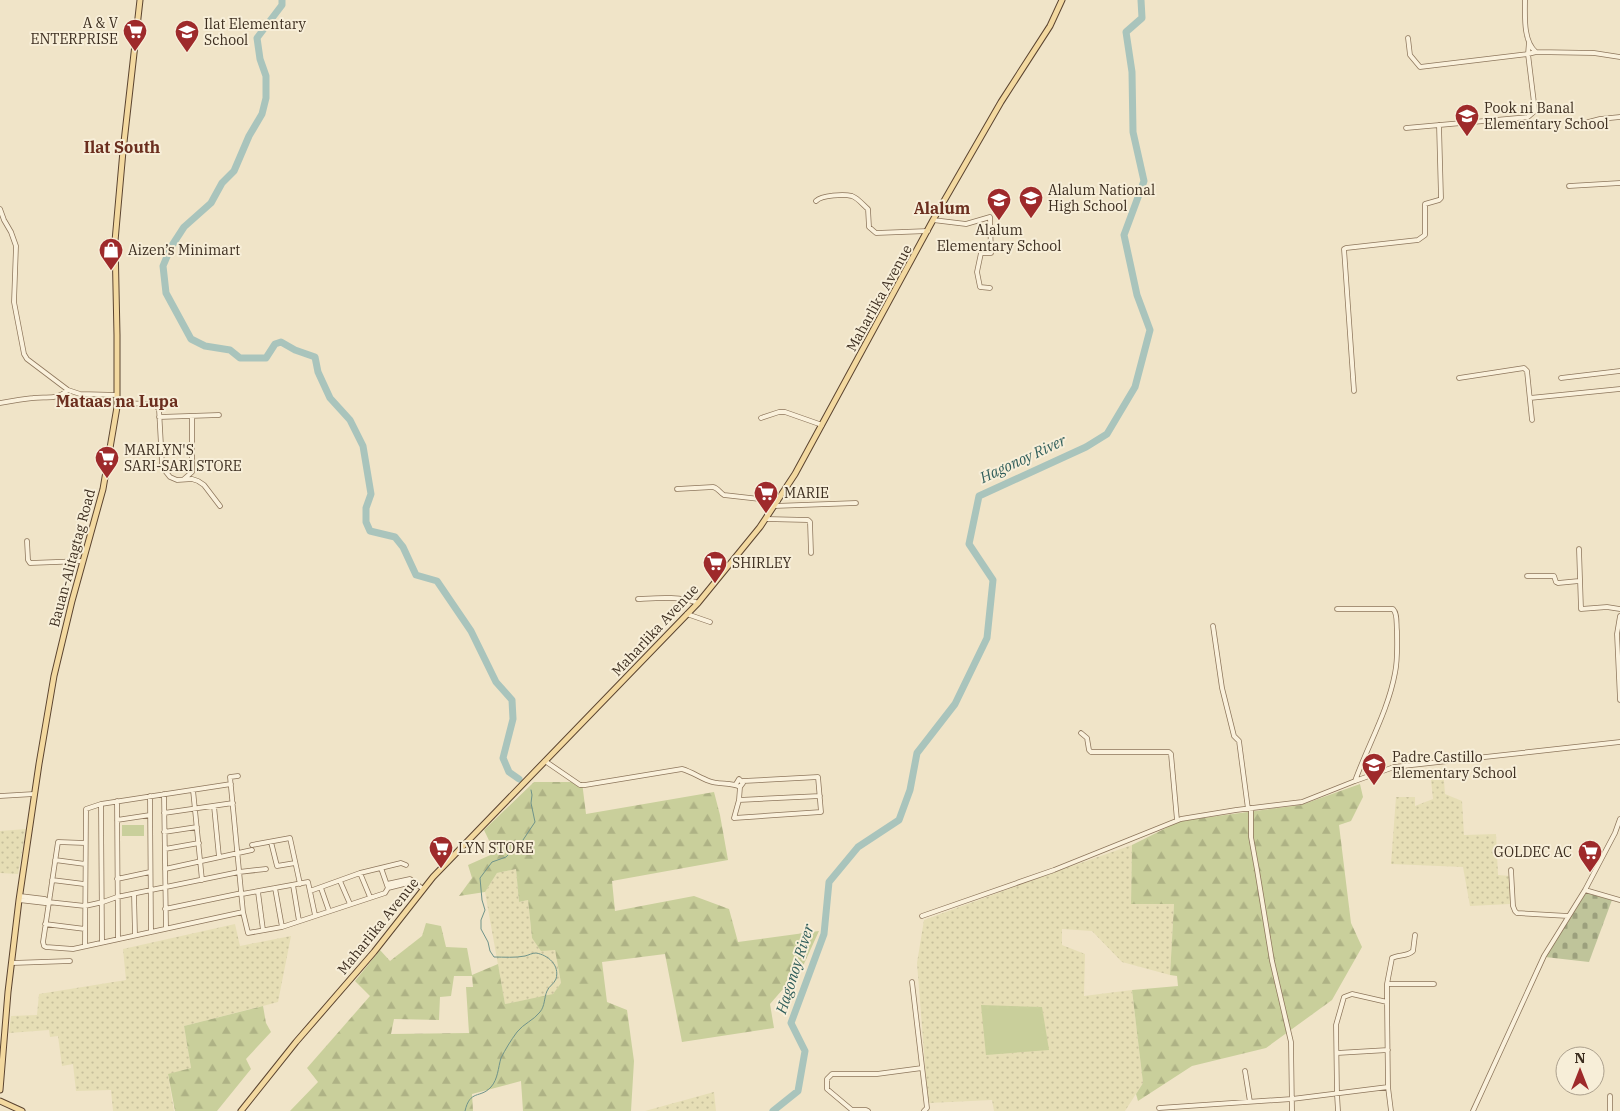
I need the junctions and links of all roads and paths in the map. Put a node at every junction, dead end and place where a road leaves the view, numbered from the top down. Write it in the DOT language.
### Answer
graph roads {
  1 [pos="140,0"];
  2 [pos="1062,0"];
  3 [pos="1525,0"];
  4 [pos="1408,38"];
  5 [pos="1529,42"];
  6 [pos="1536,52"];
  7 [pos="1528,54"];
  8 [pos="1620,57"];
  9 [pos="1620,117"];
  10 [pos="1439,125"];
  11 [pos="1573,126"];
  12 [pos="1406,128"];
  13 [pos="1620,183"];
  14 [pos="1569,186"];
  15 [pos="816,201"];
  16 [pos="0,209"];
  17 [pos="934,220"];
  18 [pos="928,231"];
  19 [pos="990,288"];
  20 [pos="1620,371"];
  21 [pos="1459,378"];
  22 [pos="1561,378"];
  23 [pos="1620,389"];
  24 [pos="68,390"];
  25 [pos="1354,391"];
  26 [pos="117,395"];
  27 [pos="1530,398"];
  28 [pos="0,403"];
  29 [pos="117,403"];
  30 [pos="219,415"];
  31 [pos="192,416"];
  32 [pos="159,417"];
  33 [pos="761,418"];
  34 [pos="1532,420"];
  35 [pos="822,425"];
  36 [pos="184,479"];
  37 [pos="677,489"];
  38 [pos="856,503"];
  39 [pos="776,504"];
  40 [pos="220,506"];
  41 [pos="766,519"];
  42 [pos="27,540"];
  43 [pos="1578,549"];
  44 [pos="811,553"];
  45 [pos="83,562"];
  46 [pos="1527,576"];
  47 [pos="1579,581"];
  48 [pos="638,599"];
  49 [pos="698,603"];
  50 [pos="1337,609"];
  51 [pos="1620,609"];
  52 [pos="687,614"];
  53 [pos="1620,616"];
  54 [pos="710,622"];
  55 [pos="1213,626"];
  56 [pos="1619,643"];
  57 [pos="1620,700"];
  58 [pos="1081,733"];
  59 [pos="1620,742"];
  60 [pos="545,761"];
  61 [pos="238,776"];
  62 [pos="1355,781"];
  63 [pos="231,784"];
  64 [pos="738,785"];
  65 [pos="194,790"];
  66 [pos="34,794"];
  67 [pos="164,794"];
  68 [pos="0,796"];
  69 [pos="150,796"];
  70 [pos="820,796"];
  71 [pos="739,800"];
  72 [pos="117,801"];
  73 [pos="233,803"];
  74 [pos="101,804"];
  75 [pos="214,806"];
  76 [pos="1249,808"];
  77 [pos="195,809"];
  78 [pos="164,813"];
  79 [pos="150,815"];
  80 [pos="117,820"];
  81 [pos="1177,820"];
  82 [pos="1620,820"];
  83 [pos="197,827"];
  84 [pos="164,832"];
  85 [pos="271,842"];
  86 [pos="199,843"];
  87 [pos="85,844"];
  88 [pos="252,845"];
  89 [pos="165,849"];
  90 [pos="252,850"];
  91 [pos="237,853"];
  92 [pos="219,857"];
  93 [pos="55,860"];
  94 [pos="200,861"];
  95 [pos="296,863"];
  96 [pos="85,864"];
  97 [pos="406,865"];
  98 [pos="266,868"];
  99 [pos="381,868"];
  100 [pos="165,869"];
  101 [pos="1511,870"];
  102 [pos="150,872"];
  103 [pos="239,872"];
  104 [pos="360,873"];
  105 [pos="117,878"];
  106 [pos="52,880"];
  107 [pos="202,880"];
  108 [pos="340,881"];
  109 [pos="84,884"];
  110 [pos="300,884"];
  111 [pos="293,885"];
  112 [pos="388,886"];
  113 [pos="165,887"];
  114 [pos="276,888"];
  115 [pos="321,888"];
  116 [pos="150,890"];
  117 [pos="422,890"];
  118 [pos="1585,890"];
  119 [pos="310,891"];
  120 [pos="258,892"];
  121 [pos="134,894"];
  122 [pos="242,894"];
  123 [pos="117,897"];
  124 [pos="370,897"];
  125 [pos="19,898"];
  126 [pos="1620,900"];
  127 [pos="48,902"];
  128 [pos="103,902"];
  129 [pos="350,904"];
  130 [pos="85,906"];
  131 [pos="166,909"];
  132 [pos="330,911"];
  133 [pos="243,912"];
  134 [pos="315,915"];
  135 [pos="922,916"];
  136 [pos="1568,916"];
  137 [pos="299,921"];
  138 [pos="45,924"];
  139 [pos="282,927"];
  140 [pos="166,928"];
  141 [pos="85,929"];
  142 [pos="263,930"];
  143 [pos="151,931"];
  144 [pos="135,935"];
  145 [pos="1415,935"];
  146 [pos="118,938"];
  147 [pos="102,942"];
  148 [pos="85,946"];
  149 [pos="70,960"];
  150 [pos="12,963"];
  151 [pos="912,982"];
  152 [pos="1387,984"];
  153 [pos="1434,984"];
  154 [pos="1386,1002"];
  155 [pos="1388,1050"];
  156 [pos="1337,1053"];
  157 [pos="922,1068"];
  158 [pos="1245,1071"];
  159 [pos="1388,1086"];
  160 [pos="0,1090"];
  161 [pos="1336,1094"];
  162 [pos="1610,1096"];
  163 [pos="1292,1099"];
  164 [pos="0,1101"];
  165 [pos="1250,1102"];
  166 [pos="1208,1105"];
  167 [pos="1160,1108"];
  168 [pos="22,1111"];
  169 [pos="241,1111"];
  170 [pos="868,1111"];
  171 [pos="924,1111"];
  172 [pos="1209,1111"];
  173 [pos="1292,1111"];
  174 [pos="1338,1111"];
  175 [pos="1391,1111"];
  176 [pos="1472,1111"];
  177 [pos="1610,1111"];
  1 -- 26 [label="main road, Bauan-Alitagtag Road"];
  2 -- 17 [label="main road, Maharlika Avenue"];
  3 -- 5 [label="street"];
  4 -- 7 [label="street"];
  5 -- 6 [label="street"];
  5 -- 7 [label="street"];
  6 -- 7 [label="street"];
  6 -- 8 [label="street"];
  7 -- 10 [label="street"];
  9 -- 11 [label="street"];
  10 -- 12 [label="street"];
  10 -- 25 [label="street"];
  13 -- 14 [label="street"];
  15 -- 18 [label="street"];
  16 -- 24 [label="street"];
  17 -- 18 [label="main road, Maharlika Avenue"];
  17 -- 19 [label="street"];
  18 -- 35 [label="main road, Maharlika Avenue"];
  20 -- 22 [label="street"];
  21 -- 27 [label="street"];
  23 -- 27 [label="street"];
  24 -- 26 [label="street"];
  24 -- 28 [label="street"];
  26 -- 29 [label="main road, Bauan-Alitagtag Road"];
  27 -- 34 [label="street"];
  29 -- 32 [label="street"];
  29 -- 45 [label="main road, Bauan-Alitagtag Road"];
  30 -- 31 [label="street"];
  31 -- 32 [label="street"];
  31 -- 36 [label="street"];
  32 -- 36 [label="street"];
  33 -- 35 [label="street"];
  35 -- 39 [label="main road, Maharlika Avenue"];
  36 -- 40 [label="street"];
  37 -- 39 [label="street"];
  38 -- 39 [label="street"];
  39 -- 41 [label="main road, Maharlika Avenue"];
  41 -- 44 [label="street"];
  41 -- 49 [label="main road, Maharlika Avenue"];
  42 -- 45 [label="street"];
  43 -- 47 [label="street"];
  45 -- 66 [label="main road, Bauan-Alitagtag Road"];
  46 -- 47 [label="street"];
  47 -- 51 [label="street"];
  48 -- 49 [label="street"];
  49 -- 52 [label="main road, Maharlika Avenue"];
  50 -- 62 [label="street"];
  52 -- 54 [label="street"];
  52 -- 60 [label="main road, Maharlika Avenue"];
  53 -- 56 [label="street"];
  55 -- 76 [label="street"];
  56 -- 57 [label="street"];
  58 -- 81 [label="street"];
  59 -- 62 [label="street"];
  60 -- 64 [label="street"];
  60 -- 117 [label="main road, Maharlika Avenue"];
  61 -- 63 [label="street"];
  62 -- 76 [label="street"];
  63 -- 65 [label="street"];
  63 -- 73 [label="street"];
  64 -- 70 [label="street"];
  64 -- 71 [label="street"];
  65 -- 67 [label="street"];
  65 -- 77 [label="street"];
  66 -- 68 [label="street"];
  66 -- 125 [label="main road, Bauan-Alitagtag Road"];
  67 -- 69 [label="street"];
  67 -- 78 [label="street"];
  69 -- 72 [label="street"];
  69 -- 79 [label="street"];
  70 -- 71 [label="street"];
  70 -- 71 [label="street"];
  72 -- 74 [label="street"];
  72 -- 80 [label="street"];
  73 -- 75 [label="street"];
  73 -- 91 [label="street"];
  74 -- 87 [label="street"];
  74 -- 128 [label="street"];
  75 -- 77 [label="street"];
  75 -- 92 [label="street"];
  76 -- 81 [label="street"];
  76 -- 163 [label="street"];
  77 -- 78 [label="street"];
  77 -- 83 [label="street"];
  78 -- 84 [label="street"];
  79 -- 80 [label="street"];
  79 -- 102 [label="street"];
  80 -- 105 [label="street"];
  81 -- 135 [label="street"];
  82 -- 118 [label="street"];
  83 -- 84 [label="street"];
  83 -- 86 [label="street"];
  84 -- 89 [label="street"];
  85 -- 88 [label="street"];
  85 -- 95 [label="street"];
  85 -- 95 [label="street"];
  86 -- 89 [label="street"];
  86 -- 94 [label="street"];
  87 -- 93 [label="street"];
  87 -- 96 [label="street"];
  89 -- 100 [label="street"];
  90 -- 91 [label="street"];
  91 -- 92 [label="street"];
  91 -- 103 [label="street"];
  92 -- 94 [label="street"];
  93 -- 96 [label="street"];
  93 -- 106 [label="street"];
  94 -- 100 [label="street"];
  94 -- 107 [label="street"];
  95 -- 110 [label="street"];
  96 -- 109 [label="street"];
  97 -- 99 [label="street"];
  98 -- 103 [label="street"];
  99 -- 104 [label="street"];
  99 -- 112 [label="street"];
  100 -- 113 [label="street"];
  101 -- 136 [label="street"];
  102 -- 105 [label="street"];
  102 -- 116 [label="street"];
  103 -- 107 [label="street"];
  103 -- 122 [label="street"];
  104 -- 108 [label="street"];
  104 -- 124 [label="street"];
  105 -- 123 [label="street"];
  106 -- 109 [label="street"];
  106 -- 127 [label="street"];
  107 -- 113 [label="street"];
  108 -- 115 [label="street"];
  108 -- 129 [label="street"];
  109 -- 130 [label="street"];
  110 -- 111 [label="street"];
  110 -- 119 [label="street"];
  111 -- 114 [label="street"];
  111 -- 137 [label="street"];
  112 -- 117 [label="street"];
  112 -- 124 [label="street"];
  113 -- 116 [label="street"];
  113 -- 131 [label="street"];
  114 -- 120 [label="street"];
  114 -- 139 [label="street"];
  115 -- 119 [label="street"];
  115 -- 132 [label="street"];
  116 -- 121 [label="street"];
  116 -- 143 [label="street"];
  117 -- 169 [label="main road, Maharlika Avenue"];
  118 -- 126 [label="street"];
  118 -- 136 [label="street"];
  119 -- 134 [label="street"];
  120 -- 122 [label="street"];
  120 -- 142 [label="street"];
  121 -- 123 [label="street"];
  121 -- 144 [label="street"];
  122 -- 131 [label="street"];
  122 -- 133 [label="street"];
  123 -- 128 [label="street"];
  123 -- 146 [label="street"];
  124 -- 129 [label="street"];
  125 -- 127 [label="street"];
  125 -- 150 [label="main road, Bauan-Alitagtag Road"];
  127 -- 130 [label="street"];
  127 -- 138 [label="street"];
  128 -- 130 [label="street"];
  128 -- 147 [label="street"];
  129 -- 132 [label="street"];
  130 -- 141 [label="street"];
  131 -- 140 [label="street"];
  132 -- 134 [label="street"];
  133 -- 140 [label="street"];
  133 -- 142 [label="street"];
  134 -- 137 [label="street"];
  136 -- 176 [label="street"];
  137 -- 139 [label="street"];
  138 -- 141 [label="street"];
  138 -- 148 [label="street"];
  139 -- 142 [label="street"];
  140 -- 143 [label="street"];
  141 -- 148 [label="street"];
  143 -- 144 [label="street"];
  144 -- 146 [label="street"];
  145 -- 152 [label="street"];
  146 -- 147 [label="street"];
  147 -- 148 [label="street"];
  149 -- 150 [label="street"];
  150 -- 160 [label="main road, Bauan-Alitagtag Road"];
  151 -- 157 [label="street"];
  152 -- 153 [label="street"];
  152 -- 154 [label="street"];
  154 -- 155 [label="street"];
  154 -- 156 [label="street"];
  155 -- 156 [label="street"];
  155 -- 159 [label="street"];
  156 -- 161 [label="street"];
  157 -- 170 [label="street"];
  157 -- 171 [label="street"];
  158 -- 165 [label="street"];
  159 -- 161 [label="street"];
  159 -- 175 [label="street"];
  161 -- 163 [label="street"];
  161 -- 174 [label="street"];
  162 -- 177 [label="street"];
  163 -- 165 [label="street"];
  163 -- 173 [label="street"];
  164 -- 168 [label="main road"];
  165 -- 166 [label="street"];
  166 -- 167 [label="street"];
  166 -- 172 [label="street"];
}
